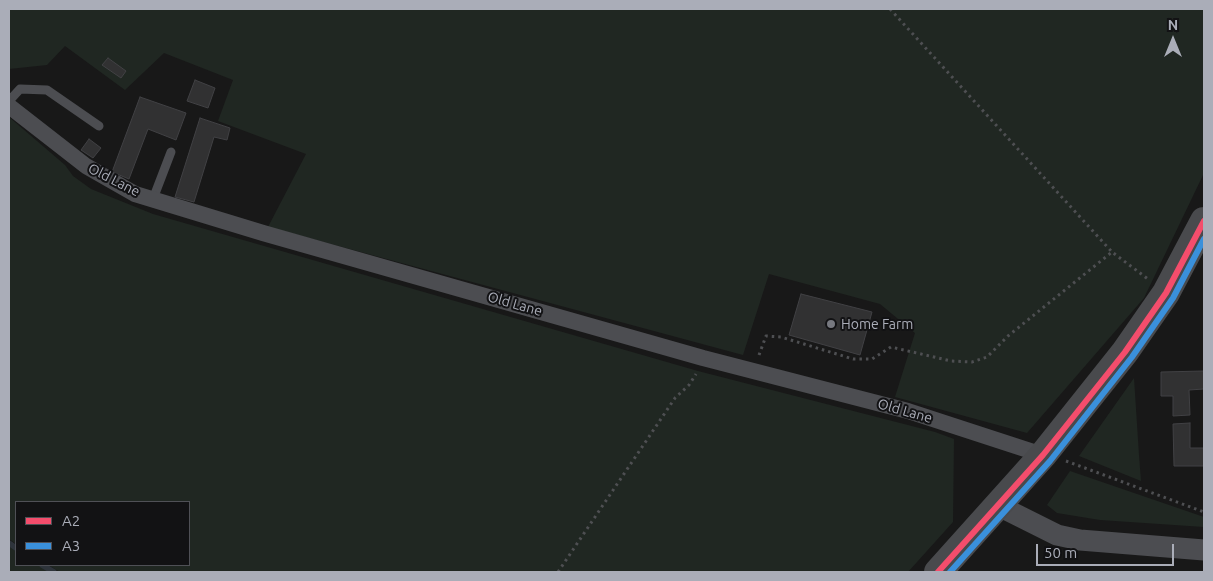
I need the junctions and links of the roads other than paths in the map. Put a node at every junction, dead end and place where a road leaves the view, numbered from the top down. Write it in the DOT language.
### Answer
graph roads {
  1 [pos="9,101"];
  2 [pos="9,106"];
  3 [pos="99,126"];
  4 [pos="170,152"];
  5 [pos="153,199"];
  6 [pos="1204,221"];
  7 [pos="1043,455"];
  8 [pos="998,505"];
  9 [pos="1204,550"];
  10 [pos="938,572"];
  1 -- 3 [label="lane"];
  2 -- 5 [label="street, Old Lane"];
  4 -- 5 [label="lane"];
  5 -- 7 [label="street, Old Lane"];
  6 -- 7 [label="highway"];
  7 -- 8 [label="highway"];
  8 -- 9 [label="street"];
  8 -- 10 [label="highway"];
}
